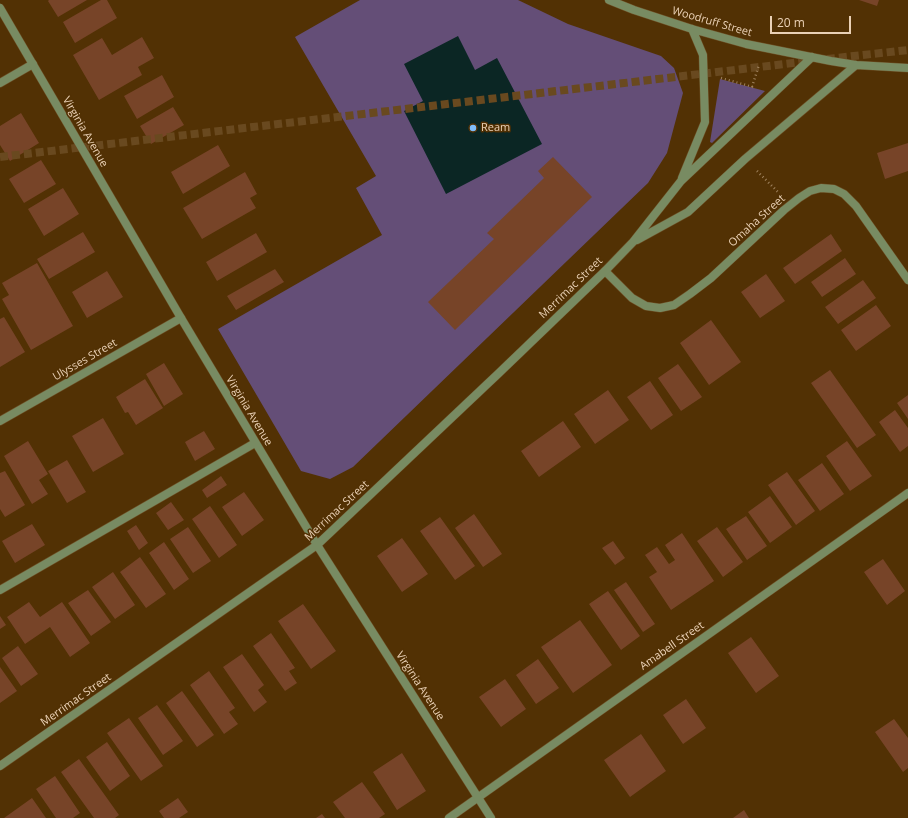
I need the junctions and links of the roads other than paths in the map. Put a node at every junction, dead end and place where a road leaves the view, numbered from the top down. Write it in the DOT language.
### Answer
graph roads {
  1 [pos="609,0"];
  2 [pos="0,8"];
  3 [pos="692,29"];
  4 [pos="812,57"];
  5 [pos="33,64"];
  6 [pos="856,65"];
  7 [pos="908,68"];
  8 [pos="0,83"];
  9 [pos="681,181"];
  10 [pos="633,242"];
  11 [pos="604,271"];
  12 [pos="908,280"];
  13 [pos="181,318"];
  14 [pos="0,422"];
  15 [pos="255,443"];
  16 [pos="908,492"];
  17 [pos="317,545"];
  18 [pos="0,590"];
  19 [pos="0,766"];
  20 [pos="478,798"];
  21 [pos="449,818"];
  22 [pos="491,818"];
  1 -- 3 [label="street, Woodruff Street"];
  2 -- 5 [label="street, Virginia Avenue"];
  3 -- 4 [label="street, Woodruff Street"];
  3 -- 9 [label="street"];
  4 -- 6 [label="street, Woodruff Street"];
  4 -- 9 [label="street, Merrimac Street"];
  5 -- 8 [label="street"];
  5 -- 13 [label="street, Virginia Avenue"];
  6 -- 7 [label="street, Woodruff Street"];
  6 -- 10 [label="street, Merrimac Street"];
  9 -- 10 [label="street, Merrimac Street"];
  10 -- 11 [label="street, Merrimac Street"];
  11 -- 12 [label="street, Omaha Street"];
  11 -- 17 [label="street, Merrimac Street"];
  13 -- 14 [label="street, Ulysses Street"];
  13 -- 15 [label="street, Virginia Avenue"];
  15 -- 17 [label="street, Virginia Avenue"];
  15 -- 18 [label="street"];
  16 -- 20 [label="street, Amabell Street"];
  17 -- 19 [label="street, Merrimac Street"];
  17 -- 20 [label="street, Virginia Avenue"];
  20 -- 21 [label="street, Amabell Street"];
  20 -- 22 [label="street, Virginia Avenue"];
}
